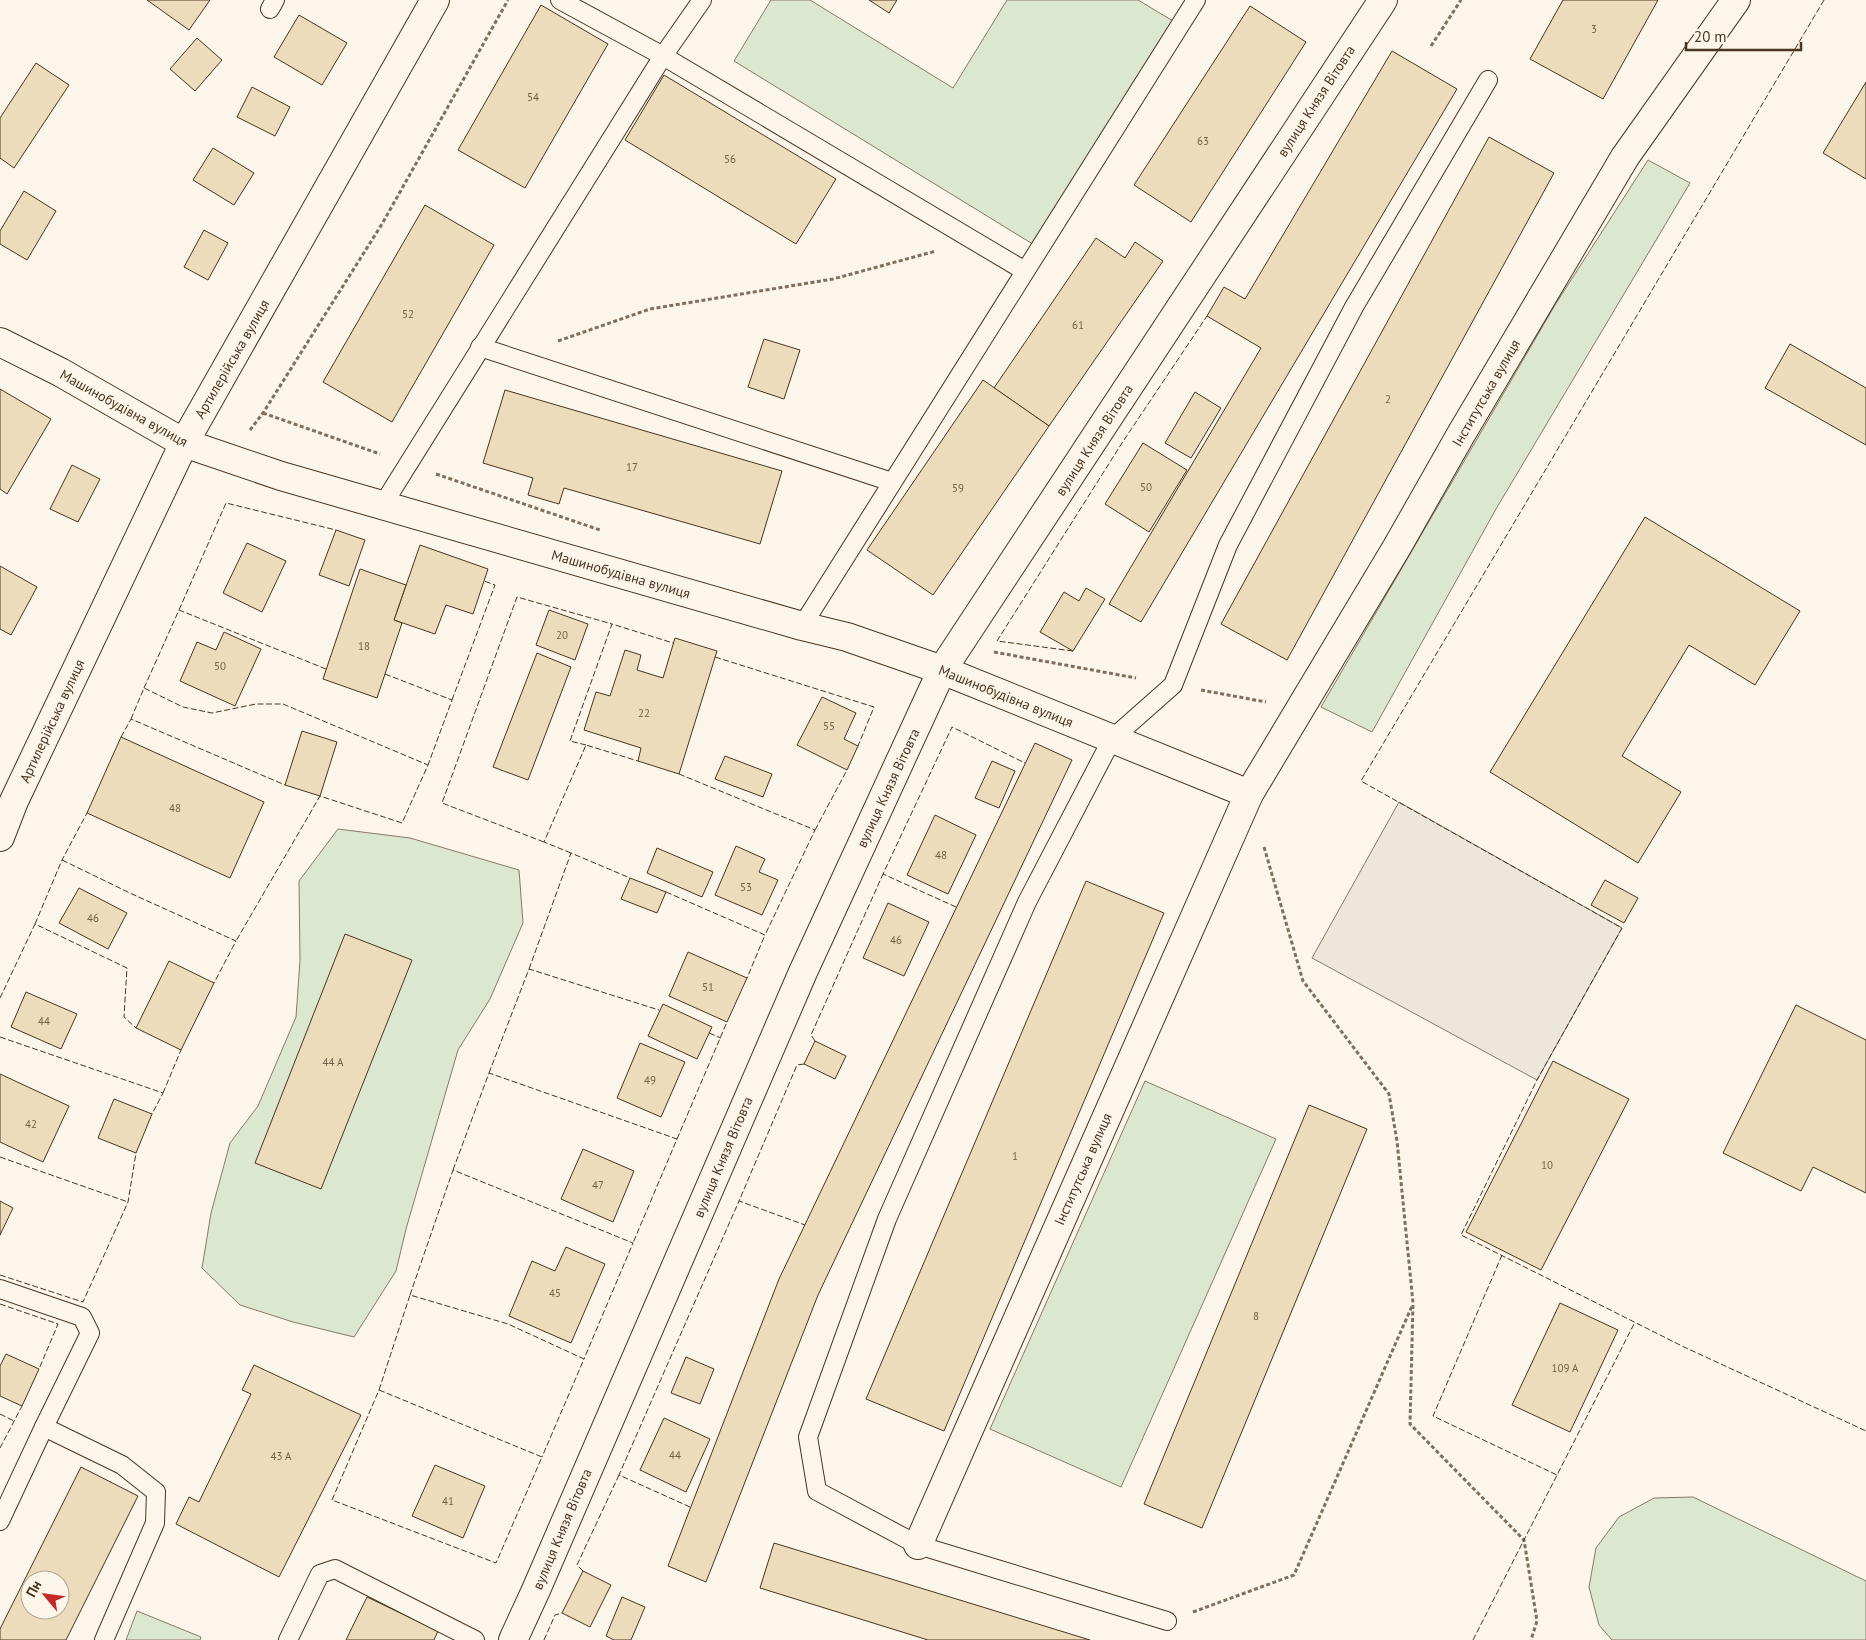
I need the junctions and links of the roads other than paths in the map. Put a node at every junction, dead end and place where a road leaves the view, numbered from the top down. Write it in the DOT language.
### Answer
graph roads {
  1 [pos="436,0"];
  2 [pos="560,0"];
  3 [pos="702,0"];
  4 [pos="1196,0"];
  5 [pos="1382,0"];
  6 [pos="1736,0"];
  7 [pos="663,56"];
  8 [pos="1488,80"];
  9 [pos="1025,271"];
  10 [pos="0,342"];
  11 [pos="480,347"];
  12 [pos="184,443"];
  13 [pos="892,482"];
  14 [pos="382,506"];
  15 [pos="802,626"];
  16 [pos="942,670"];
  17 [pos="1112,739"];
  18 [pos="1248,794"];
  19 [pos="0,837"];
  20 [pos="0,1289"];
  21 [pos="44,1427"];
  22 [pos="0,1521"];
  23 [pos="918,1545"];
  24 [pos="1167,1621"];
  25 [pos="104,1640"];
  26 [pos="288,1640"];
  27 [pos="475,1640"];
  28 [pos="513,1640"];
  1 -- 12 [label="street, Артилерійська вулиця"];
  2 -- 7 [label="lane"];
  3 -- 7 [label="lane"];
  4 -- 9 [label="lane"];
  5 -- 16 [label="street, вулиця Князя Вітовта"];
  6 -- 18 [label="street, Інститутська вулиця"];
  7 -- 9 [label="lane"];
  7 -- 11 [label="lane"];
  8 -- 17 [label="lane"];
  9 -- 13 [label="lane"];
  10 -- 12 [label="street, Машинобудівна вулиця"];
  11 -- 13 [label="lane"];
  11 -- 14 [label="lane"];
  12 -- 14 [label="street, Машинобудівна вулиця"];
  12 -- 19 [label="street, Артилерійська вулиця"];
  13 -- 15 [label="lane"];
  14 -- 15 [label="street, Машинобудівна вулиця"];
  15 -- 16 [label="street, Машинобудівна вулиця"];
  16 -- 17 [label="street, Машинобудівна вулиця"];
  16 -- 28 [label="street, вулиця Князя Вітовта"];
  17 -- 18 [label="street, Машинобудівна вулиця"];
  17 -- 23 [label="lane"];
  18 -- 23 [label="street, Інститутська вулиця"];
  20 -- 21 [label="lane"];
  21 -- 22 [label="lane"];
  21 -- 25 [label="lane"];
  23 -- 24 [label="lane"];
  26 -- 27 [label="lane"];
}
